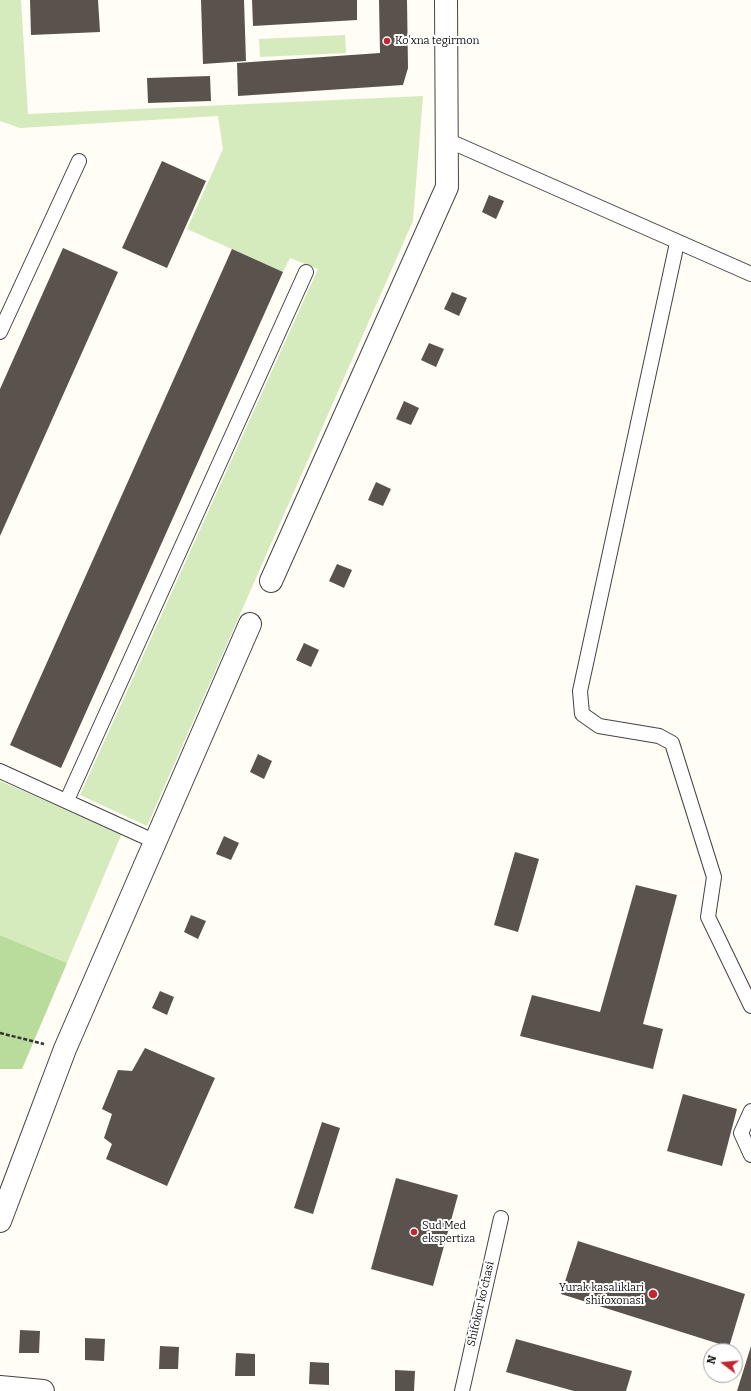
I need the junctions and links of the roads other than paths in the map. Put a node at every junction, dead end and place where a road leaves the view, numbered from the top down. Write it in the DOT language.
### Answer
graph roads {
  1 [pos="446,0"];
  2 [pos="447,140"];
  3 [pos="79,160"];
  4 [pos="677,243"];
  5 [pos="306,272"];
  6 [pos="751,274"];
  7 [pos="0,332"];
  8 [pos="271,581"];
  9 [pos="250,624"];
  10 [pos="0,771"];
  11 [pos="67,800"];
  12 [pos="156,842"];
  13 [pos="751,1006"];
  14 [pos="751,1111"];
  15 [pos="751,1154"];
  16 [pos="501,1218"];
  17 [pos="0,1221"];
  18 [pos="0,1387"];
  19 [pos="43,1391"];
  20 [pos="462,1391"];
  1 -- 2 [label="street"];
  2 -- 4 [label="lane"];
  2 -- 8 [label="street"];
  3 -- 7 [label="lane"];
  4 -- 6 [label="lane"];
  4 -- 13 [label="lane"];
  5 -- 11 [label="lane"];
  9 -- 12 [label="street"];
  10 -- 11 [label="lane"];
  11 -- 12 [label="lane"];
  12 -- 17 [label="street"];
  14 -- 15 [label="lane"];
  16 -- 20 [label="lane, Shifokor ko'chasi"];
  18 -- 19 [label="street"];
}
